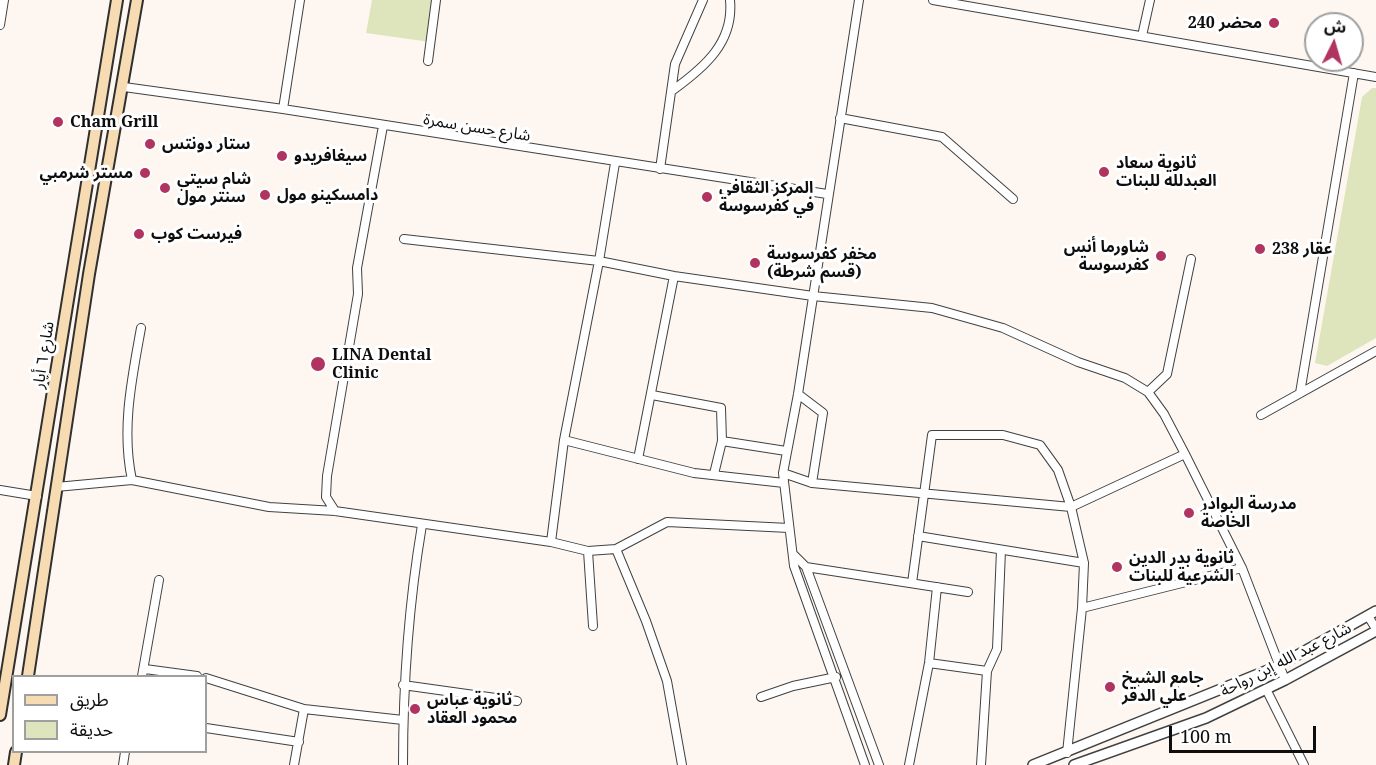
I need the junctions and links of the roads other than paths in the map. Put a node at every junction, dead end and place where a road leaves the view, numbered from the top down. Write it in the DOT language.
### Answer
graph roads {
  1 [pos="4,0"];
  2 [pos="117,0"];
  3 [pos="137,0"];
  4 [pos="300,0"];
  5 [pos="436,0"];
  6 [pos="703,0"];
  7 [pos="730,0"];
  8 [pos="859,0"];
  9 [pos="933,0"];
  10 [pos="1150,0"];
  11 [pos="0,25"];
  12 [pos="1142,36"];
  13 [pos="428,61"];
  14 [pos="1354,73"];
  15 [pos="1376,77"];
  16 [pos="124,87"];
  17 [pos="673,90"];
  18 [pos="283,109"];
  19 [pos="840,118"];
  20 [pos="383,126"];
  21 [pos="615,163"];
  22 [pos="660,169"];
  23 [pos="827,194"];
  24 [pos="1013,199"];
  25 [pos="404,239"];
  26 [pos="1191,259"];
  27 [pos="599,261"];
  28 [pos="674,276"];
  29 [pos="813,296"];
  30 [pos="141,328"];
  31 [pos="1376,351"];
  32 [pos="1148,392"];
  33 [pos="1300,393"];
  34 [pos="652,394"];
  35 [pos="798,394"];
  36 [pos="1261,415"];
  37 [pos="564,440"];
  38 [pos="722,441"];
  39 [pos="786,451"];
  40 [pos="1185,454"];
  41 [pos="638,459"];
  42 [pos="783,473"];
  43 [pos="714,474"];
  44 [pos="132,480"];
  45 [pos="784,483"];
  46 [pos="812,483"];
  47 [pos="56,487"];
  48 [pos="0,490"];
  49 [pos="924,491"];
  50 [pos="37,495"];
  51 [pos="1071,507"];
  52 [pos="335,511"];
  53 [pos="422,525"];
  54 [pos="789,528"];
  55 [pos="918,536"];
  56 [pos="551,542"];
  57 [pos="616,549"];
  58 [pos="1001,550"];
  59 [pos="588,551"];
  60 [pos="793,554"];
  61 [pos="1084,562"];
  62 [pos="806,567"];
  63 [pos="1242,568"];
  64 [pos="159,580"];
  65 [pos="912,583"];
  66 [pos="937,587"];
  67 [pos="968,592"];
  68 [pos="1082,608"];
  69 [pos="1372,613"];
  70 [pos="593,626"];
  71 [pos="1376,630"];
  72 [pos="11,652"];
  73 [pos="32,656"];
  74 [pos="929,663"];
  75 [pos="1278,666"];
  76 [pos="987,671"];
  77 [pos="143,673"];
  78 [pos="28,675"];
  79 [pos="179,675"];
  80 [pos="836,677"];
  81 [pos="207,678"];
  82 [pos="1285,680"];
  83 [pos="404,686"];
  84 [pos="1266,689"];
  85 [pos="761,698"];
  86 [pos="517,701"];
  87 [pos="304,709"];
  88 [pos="0,715"];
  89 [pos="403,720"];
  90 [pos="207,728"];
  91 [pos="299,742"];
  92 [pos="1067,753"];
  93 [pos="294,765"];
  94 [pos="403,765"];
  95 [pos="682,765"];
  96 [pos="865,765"];
  97 [pos="879,765"];
  98 [pos="909,765"];
  99 [pos="981,765"];
  100 [pos="1033,765"];
  101 [pos="1074,765"];
  102 [pos="1304,765"];
  1 -- 11 [label="street"];
  2 -- 50 [label="main road, شارع ٦ أيار"];
  3 -- 16 [label="main road, شارع ٦ أيار"];
  4 -- 18 [label="street"];
  5 -- 13 [label="street"];
  6 -- 17 [label="street"];
  7 -- 17 [label="street"];
  8 -- 19 [label="street"];
  9 -- 12 [label="street"];
  10 -- 12 [label="street"];
  12 -- 14 [label="street"];
  14 -- 15 [label="street"];
  14 -- 33 [label="street"];
  16 -- 18 [label="street, شارع حسن سمرة"];
  16 -- 47 [label="main road, شارع ٦ أيار"];
  17 -- 22 [label="street"];
  18 -- 20 [label="street, شارع حسن سمرة"];
  19 -- 23 [label="street"];
  19 -- 24 [label="street"];
  20 -- 21 [label="street, شارع حسن سمرة"];
  20 -- 52 [label="street"];
  21 -- 22 [label="street, شارع حسن سمرة"];
  21 -- 27 [label="street"];
  22 -- 23 [label="street, شارع حسن سمرة"];
  23 -- 29 [label="street"];
  25 -- 27 [label="street"];
  26 -- 32 [label="street"];
  27 -- 28 [label="street"];
  27 -- 37 [label="street"];
  28 -- 29 [label="street"];
  28 -- 34 [label="street"];
  29 -- 32 [label="street"];
  29 -- 35 [label="street"];
  30 -- 44 [label="street"];
  31 -- 33 [label="street"];
  32 -- 40 [label="street"];
  33 -- 36 [label="street"];
  34 -- 38 [label="street"];
  34 -- 41 [label="street"];
  35 -- 39 [label="street"];
  35 -- 46 [label="street"];
  37 -- 41 [label="street"];
  37 -- 56 [label="street"];
  38 -- 39 [label="street"];
  38 -- 43 [label="street"];
  39 -- 42 [label="street"];
  40 -- 51 [label="street"];
  40 -- 63 [label="street"];
  41 -- 43 [label="street"];
  42 -- 45 [label="street"];
  42 -- 46 [label="street"];
  43 -- 45 [label="street"];
  44 -- 47 [label="street"];
  44 -- 52 [label="street"];
  45 -- 54 [label="street"];
  46 -- 49 [label="street"];
  47 -- 73 [label="main road, شارع ٦ أيار"];
  48 -- 50 [label="street"];
  49 -- 51 [label="street"];
  49 -- 51 [label="street"];
  49 -- 55 [label="street"];
  50 -- 72 [label="main road, شارع ٦ أيار"];
  51 -- 61 [label="street"];
  52 -- 53 [label="street"];
  53 -- 56 [label="street"];
  53 -- 83 [label="street"];
  54 -- 57 [label="street"];
  54 -- 60 [label="street"];
  55 -- 58 [label="street"];
  55 -- 65 [label="street"];
  56 -- 59 [label="street"];
  57 -- 59 [label="street"];
  57 -- 95 [label="street"];
  58 -- 61 [label="street"];
  58 -- 76 [label="street"];
  59 -- 70 [label="street"];
  60 -- 62 [label="street"];
  60 -- 80 [label="street"];
  61 -- 68 [label="street"];
  62 -- 65 [label="street"];
  62 -- 97 [label="street"];
  63 -- 68 [label="street"];
  63 -- 75 [label="street"];
  64 -- 77 [label="street"];
  65 -- 66 [label="street"];
  66 -- 67 [label="street"];
  66 -- 74 [label="street"];
  68 -- 92 [label="street"];
  69 -- 71 [label="street"];
  69 -- 75 [label="street, شارع عبد الله إبن رواحة"];
  71 -- 82 [label="street, شارع عبد الله إبن رواحة"];
  72 -- 73 [label="main road"];
  72 -- 88 [label="main road, شارع ٦ أيار"];
  73 -- 78 [label="main road, شارع ٦ أيار"];
  74 -- 76 [label="street"];
  74 -- 98 [label="street"];
  75 -- 82 [label="street"];
  75 -- 92 [label="street, شارع عبد الله إبن رواحة"];
  76 -- 99 [label="street"];
  77 -- 79 [label="street"];
  80 -- 85 [label="street"];
  80 -- 96 [label="street"];
  81 -- 87 [label="street"];
  82 -- 84 [label="street, شارع عبد الله إبن رواحة"];
  83 -- 86 [label="street"];
  83 -- 89 [label="street"];
  84 -- 101 [label="street, شارع عبد الله إبن رواحة"];
  84 -- 102 [label="street"];
  87 -- 89 [label="street"];
  87 -- 91 [label="street"];
  89 -- 94 [label="street"];
  90 -- 91 [label="street"];
  91 -- 93 [label="street"];
  92 -- 100 [label="street, شارع عبد الله إبن رواحة"];
}
